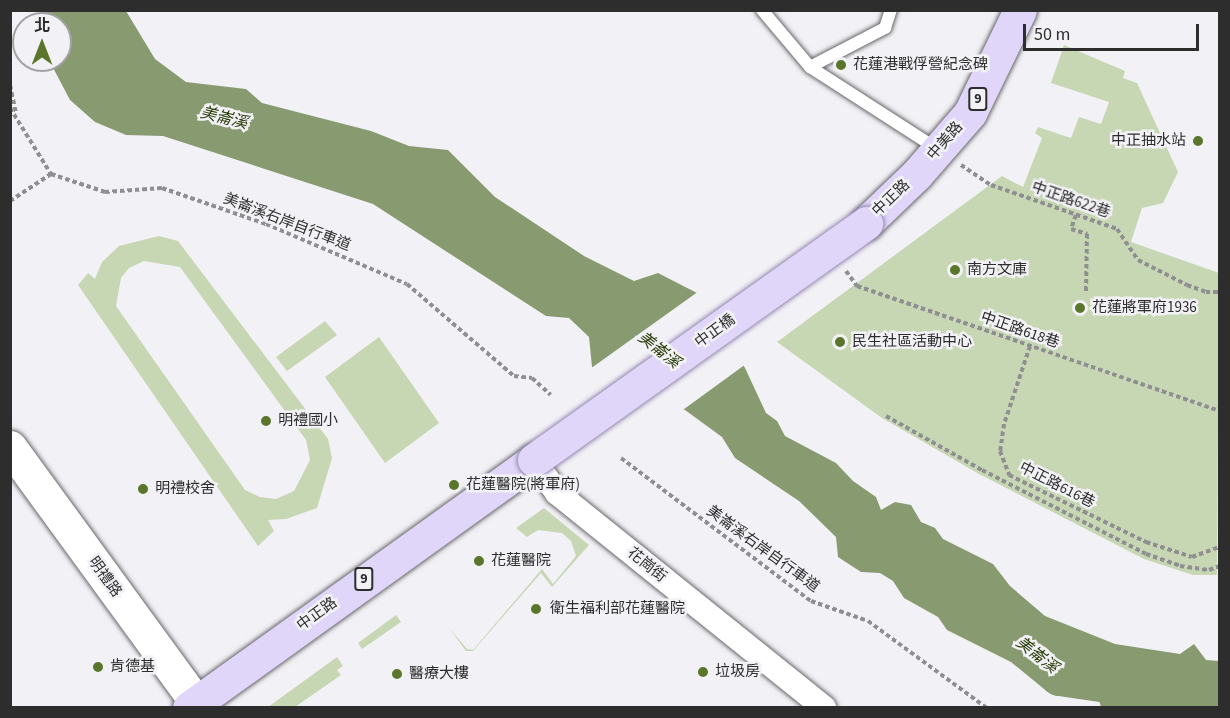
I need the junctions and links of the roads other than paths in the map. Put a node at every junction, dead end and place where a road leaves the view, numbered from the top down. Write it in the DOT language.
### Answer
graph roads {
  1 [pos="762,10"];
  2 [pos="891,10"];
  3 [pos="1020,10"];
  4 [pos="810,67"];
  5 [pos="938,150"];
  6 [pos="917,174"];
  7 [pos="866,223"];
  8 [pos="10,447"];
  9 [pos="534,460"];
  10 [pos="195,706"];
  11 [pos="824,708"];
  1 -- 4 [label="lane"];
  2 -- 4 [label="lane"];
  3 -- 5 [label="main road, 中美路 / 9"];
  4 -- 5 [label="lane"];
  5 -- 6 [label="main road, 中美路 / 9"];
  6 -- 7 [label="main road, 中正路 / 9"];
  7 -- 9 [label="main road, 中正橋 / 9, bridge"];
  8 -- 10 [label="street, 明禮路"];
  9 -- 10 [label="main road, 中正路 / 9"];
  9 -- 11 [label="street, 花崗街"];
}
